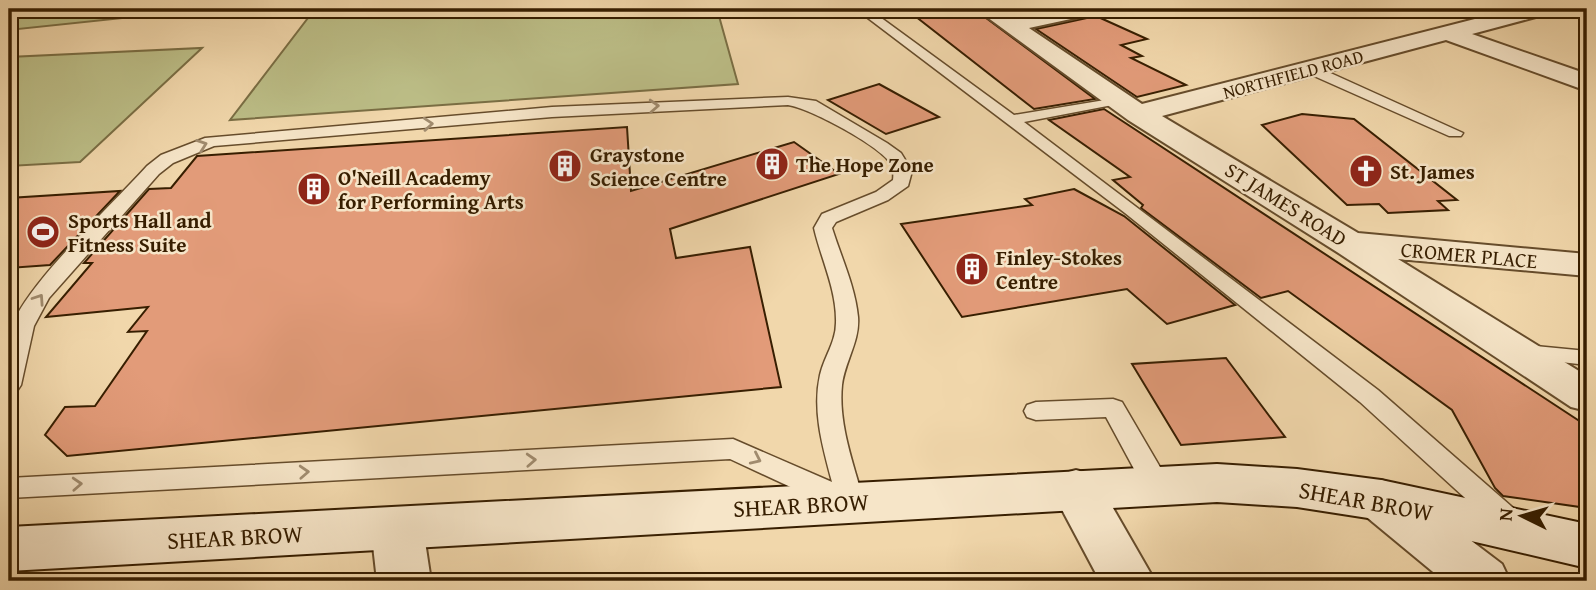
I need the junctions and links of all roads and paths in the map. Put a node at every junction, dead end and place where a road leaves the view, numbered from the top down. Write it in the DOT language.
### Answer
graph roads {
  1 [pos="862,9"];
  2 [pos="1086,9"];
  3 [pos="1539,9"];
  4 [pos="998,17"];
  5 [pos="1448,33"];
  6 [pos="1310,69"];
  7 [pos="1587,83"];
  8 [pos="1128,107"];
  9 [pos="1010,120"];
  10 [pos="1455,133"];
  11 [pos="1350,244"];
  12 [pos="1587,265"];
  13 [pos="1516,351"];
  14 [pos="1587,358"];
  15 [pos="9,385"];
  16 [pos="1587,396"];
  17 [pos="1036,411"];
  18 [pos="1157,485"];
  19 [pos="9,488"];
  20 [pos="1076,489"];
  21 [pos="1381,500"];
  22 [pos="850,502"];
  23 [pos="397,528"];
  24 [pos="1521,532"];
  25 [pos="1587,547"];
  26 [pos="9,549"];
  27 [pos="404,581"];
  28 [pos="1128,581"];
  29 [pos="1483,581"];
  1 -- 9 [label="lane"];
  2 -- 4 [label="street"];
  3 -- 5 [label="street, NORTHFIELD ROAD"];
  4 -- 8 [label="street, ST JAMES ROAD"];
  5 -- 6 [label="street, NORTHFIELD ROAD"];
  5 -- 7 [label="street"];
  6 -- 8 [label="street, NORTHFIELD ROAD"];
  6 -- 10 [label="lane"];
  8 -- 9 [label="lane"];
  8 -- 11 [label="street, ST JAMES ROAD"];
  9 -- 24 [label="lane"];
  11 -- 12 [label="street, CROMER PLACE"];
  11 -- 13 [label="street, ST JAMES ROAD"];
  13 -- 14 [label="lane"];
  13 -- 16 [label="street, ST JAMES ROAD"];
  15 -- 22 [label="lane, one-way"];
  17 -- 18 [label="lane"];
  18 -- 20 [label="street, SHEAR BROW"];
  18 -- 21 [label="street, SHEAR BROW"];
  19 -- 22 [label="lane, one-way"];
  20 -- 22 [label="street, SHEAR BROW"];
  20 -- 28 [label="street"];
  21 -- 24 [label="street, SHEAR BROW"];
  21 -- 29 [label="street"];
  22 -- 23 [label="street, SHEAR BROW"];
  23 -- 26 [label="street, SHEAR BROW"];
  23 -- 27 [label="street"];
  24 -- 25 [label="street, SHEAR BROW"];
}
